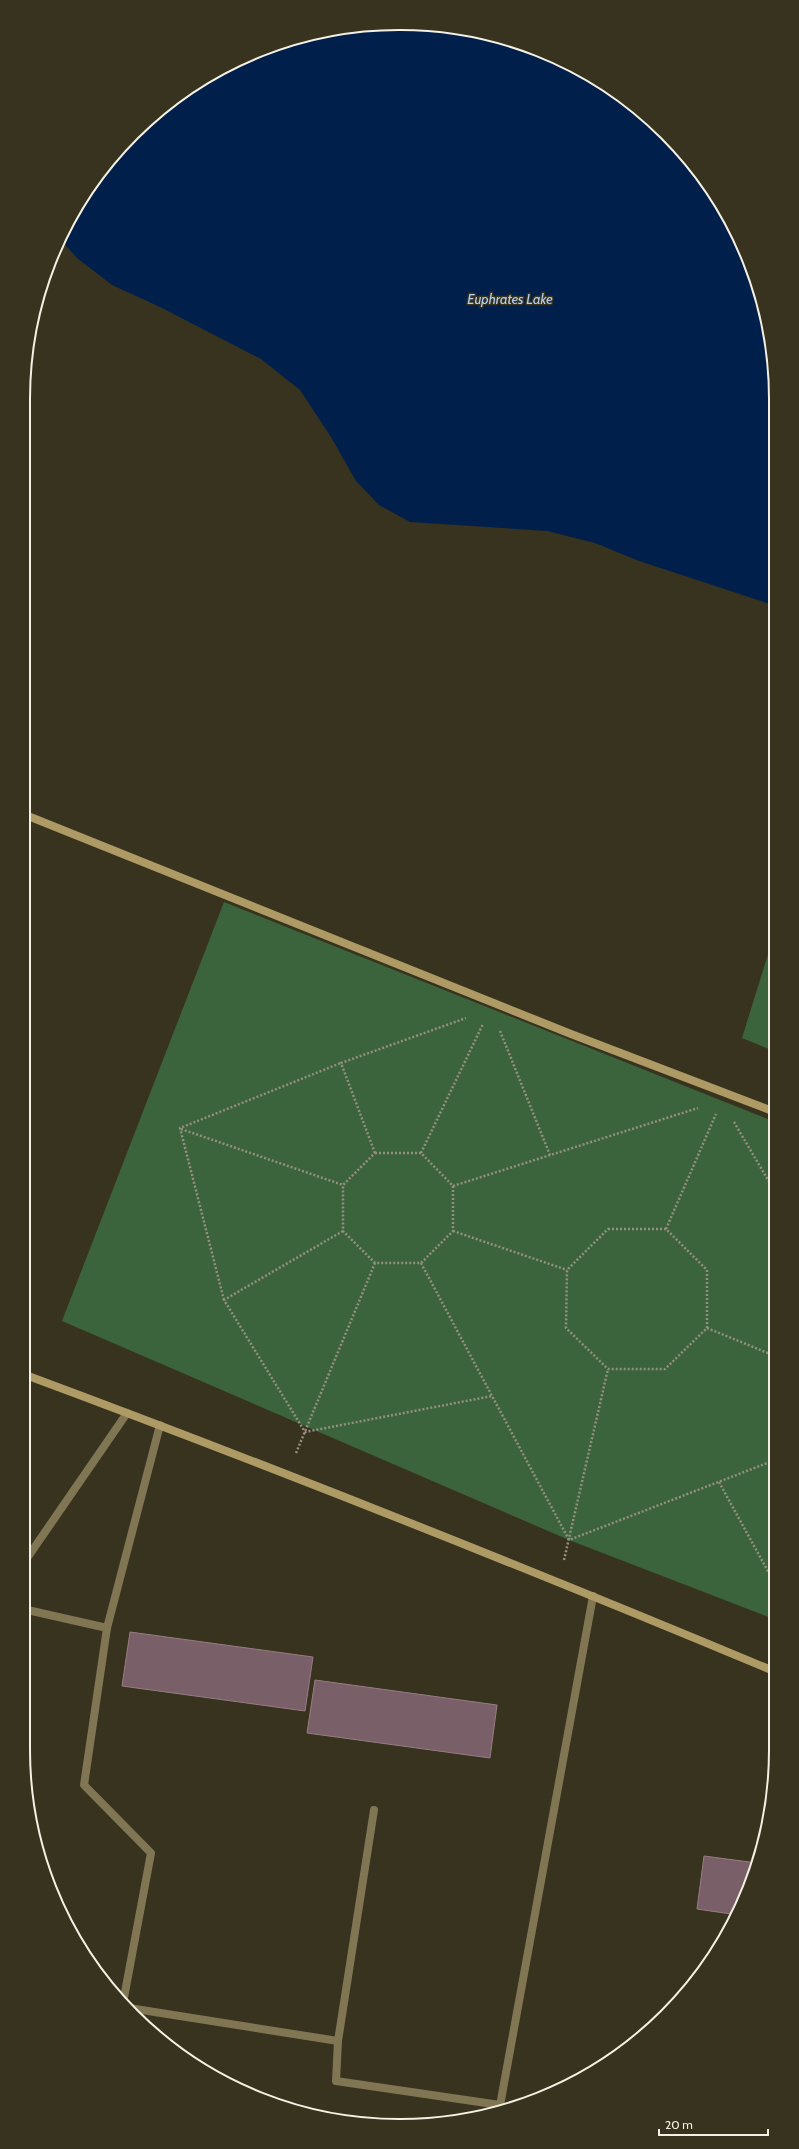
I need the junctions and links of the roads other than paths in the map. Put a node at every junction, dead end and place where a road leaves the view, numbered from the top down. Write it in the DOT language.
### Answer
graph roads {
  1 [pos="30,817"];
  2 [pos="769,1110"];
  3 [pos="30,1377"];
  4 [pos="127,1413"];
  5 [pos="160,1425"];
  6 [pos="30,1554"];
  7 [pos="593,1596"];
  8 [pos="30,1611"];
  9 [pos="106,1628"];
  10 [pos="769,1669"];
  11 [pos="374,1810"];
  12 [pos="124,1996"];
  13 [pos="136,2009"];
  14 [pos="338,2041"];
  15 [pos="501,2104"];
  16 [pos="492,2107"];
  1 -- 2 [label="main road"];
  3 -- 4 [label="main road"];
  4 -- 5 [label="main road"];
  4 -- 6 [label="street"];
  5 -- 7 [label="main road"];
  5 -- 9 [label="street"];
  7 -- 10 [label="main road"];
  7 -- 15 [label="street"];
  8 -- 9 [label="street"];
  9 -- 12 [label="street"];
  11 -- 14 [label="street"];
  13 -- 14 [label="street"];
  14 -- 16 [label="street"];
}
